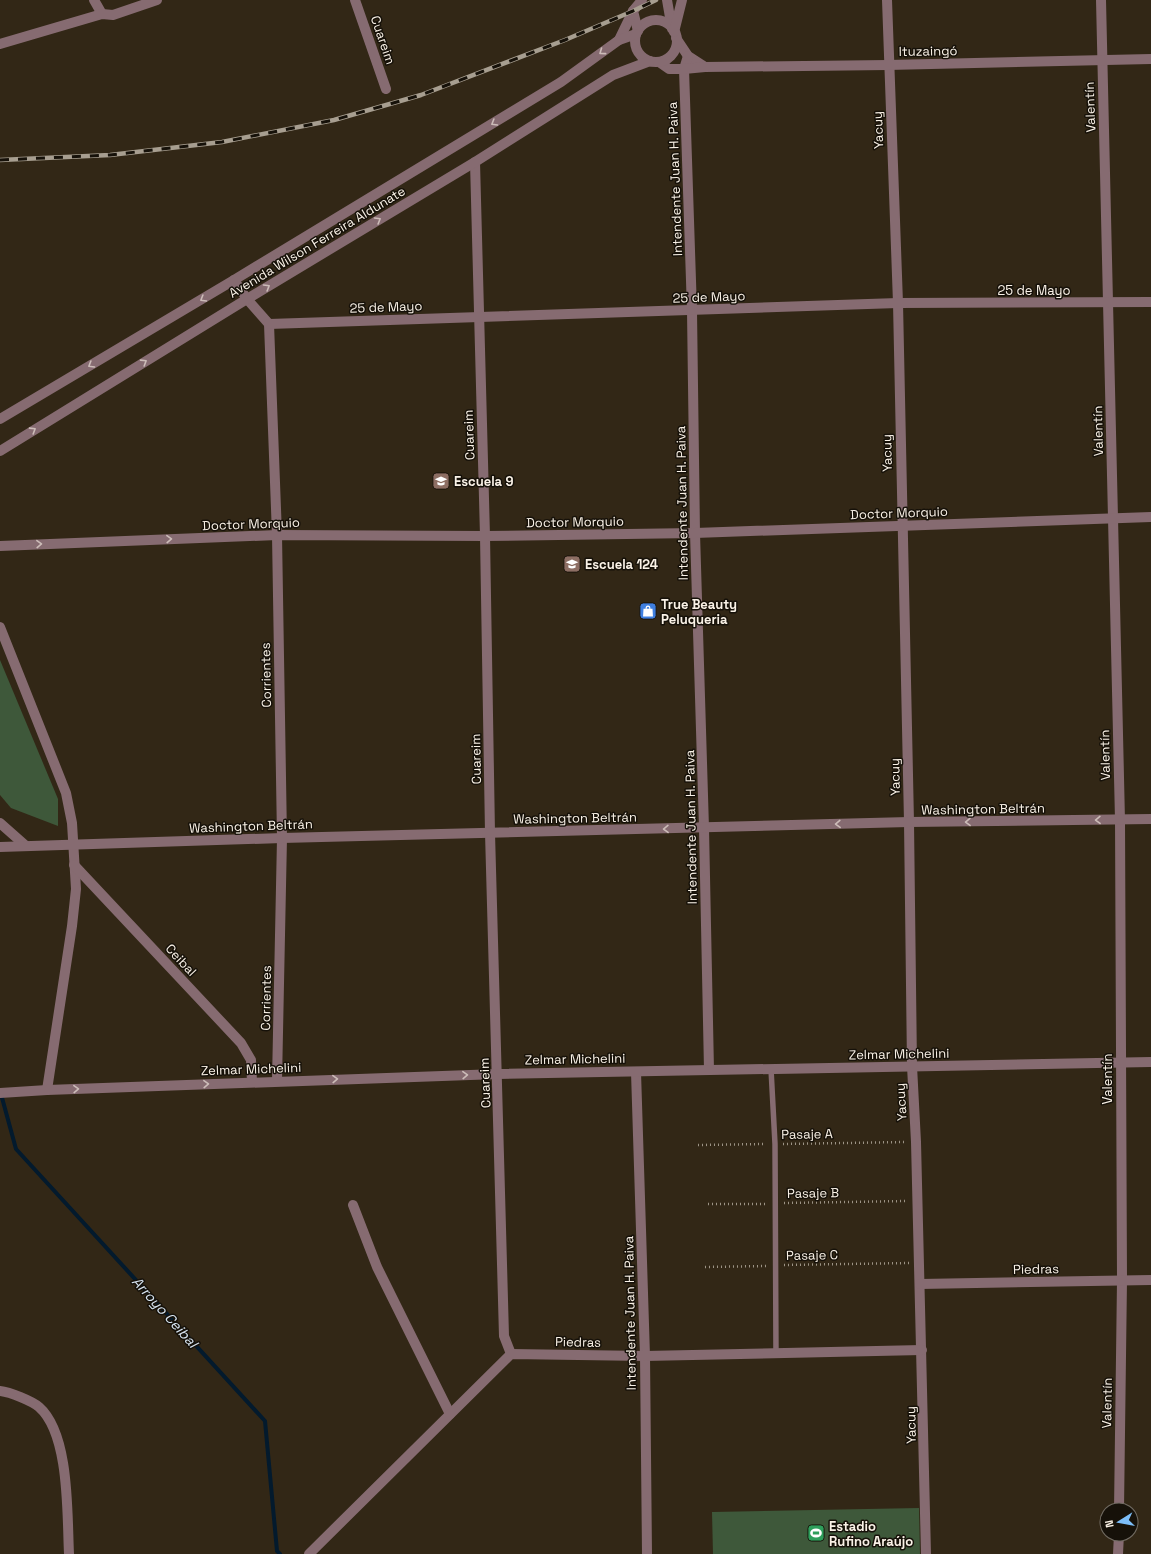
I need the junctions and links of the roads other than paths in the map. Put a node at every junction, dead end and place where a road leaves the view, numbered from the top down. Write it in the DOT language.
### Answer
graph roads {
  1 [pos="94,0"];
  2 [pos="156,0"];
  3 [pos="355,0"];
  4 [pos="633,0"];
  5 [pos="642,0"];
  6 [pos="667,0"];
  7 [pos="682,0"];
  8 [pos="887,0"];
  9 [pos="1101,0"];
  10 [pos="633,12"];
  11 [pos="102,14"];
  12 [pos="637,32"];
  13 [pos="674,33"];
  14 [pos="619,40"];
  15 [pos="0,44"];
  16 [pos="688,56"];
  17 [pos="1151,59"];
  18 [pos="1102,60"];
  19 [pos="655,62"];
  20 [pos="888,65"];
  21 [pos="705,67"];
  22 [pos="684,69"];
  23 [pos="386,89"];
  24 [pos="475,162"];
  25 [pos="234,280"];
  26 [pos="247,299"];
  27 [pos="1108,302"];
  28 [pos="1151,302"];
  29 [pos="898,304"];
  30 [pos="692,311"];
  31 [pos="478,316"];
  32 [pos="269,324"];
  33 [pos="0,419"];
  34 [pos="0,451"];
  35 [pos="1151,517"];
  36 [pos="1112,519"];
  37 [pos="902,526"];
  38 [pos="695,533"];
  39 [pos="277,535"];
  40 [pos="485,536"];
  41 [pos="0,546"];
  42 [pos="0,627"];
  43 [pos="1151,819"];
  44 [pos="1120,820"];
  45 [pos="909,822"];
  46 [pos="0,823"];
  47 [pos="704,828"];
  48 [pos="490,833"];
  49 [pos="282,838"];
  50 [pos="73,845"];
  51 [pos="26,846"];
  52 [pos="0,847"];
  53 [pos="74,865"];
  54 [pos="1120,1062"];
  55 [pos="1151,1062"];
  56 [pos="912,1066"];
  57 [pos="771,1069"];
  58 [pos="709,1070"];
  59 [pos="636,1072"];
  60 [pos="498,1074"];
  61 [pos="277,1081"];
  62 [pos="252,1082"];
  63 [pos="47,1090"];
  64 [pos="0,1093"];
  65 [pos="353,1205"];
  66 [pos="1122,1280"];
  67 [pos="1151,1280"];
  68 [pos="920,1284"];
  69 [pos="922,1350"];
  70 [pos="511,1354"];
  71 [pos="776,1354"];
  72 [pos="645,1356"];
  73 [pos="0,1391"];
  74 [pos="450,1414"];
  75 [pos="1119,1502"];
  76 [pos="1119,1542"];
  77 [pos="312,1552"];
  78 [pos="69,1554"];
  79 [pos="647,1554"];
  80 [pos="926,1554"];
  81 [pos="1118,1554"];
  1 -- 11 [label="street"];
  2 -- 11 [label="street"];
  3 -- 23 [label="street, Cuareim"];
  4 -- 10 [label="street"];
  5 -- 10 [label="street, Avenida Wilson Ferreira Aldunate"];
  6 -- 13 [label="street"];
  7 -- 13 [label="street"];
  8 -- 20 [label="street, Yacuy"];
  9 -- 18 [label="street, Valentín"];
  10 -- 12 [label="street"];
  10 -- 14 [label="street, Avenida Wilson Ferreira Aldunate"];
  11 -- 15 [label="street"];
  12 -- 13 [label="street"];
  12 -- 14 [label="street, Avenida Wilson Ferreira Aldunate"];
  12 -- 19 [label="street"];
  13 -- 16 [label="street"];
  13 -- 19 [label="street"];
  14 -- 25 [label="street, Avenida Wilson Ferreira Aldunate, one-way"];
  16 -- 21 [label="street"];
  16 -- 22 [label="street, Intendente Juan H. Paiva"];
  17 -- 18 [label="street, Ituzaingó"];
  18 -- 20 [label="street, Ituzaingó"];
  18 -- 27 [label="street, Valentín"];
  19 -- 22 [label="street, Ituzaingó"];
  19 -- 24 [label="street, Avenida Wilson Ferreira Aldunate"];
  20 -- 21 [label="street, Ituzaingó"];
  20 -- 29 [label="street, Yacuy"];
  21 -- 22 [label="street, Ituzaingó"];
  22 -- 30 [label="street, Intendente Juan H. Paiva"];
  26 -- 24 [label="street, Avenida Wilson Ferreira Aldunate, one-way"];
  24 -- 31 [label="street, Cuareim"];
  25 -- 26 [label="street"];
  25 -- 33 [label="street, Avenida Wilson Ferreira Aldunate, one-way"];
  26 -- 32 [label="street"];
  34 -- 26 [label="street, Avenida Wilson Ferreira Aldunate, one-way"];
  27 -- 28 [label="street, 25 de Mayo"];
  27 -- 29 [label="street, 25 de Mayo"];
  27 -- 36 [label="street, Valentín"];
  29 -- 30 [label="street, 25 de Mayo"];
  29 -- 37 [label="street, Yacuy"];
  30 -- 31 [label="street, 25 de Mayo"];
  30 -- 38 [label="street, Intendente Juan H. Paiva"];
  31 -- 32 [label="street, 25 de Mayo"];
  31 -- 40 [label="street, Cuareim"];
  32 -- 39 [label="street, Corrientes"];
  35 -- 36 [label="street, Doctor Morquio"];
  36 -- 37 [label="street, Doctor Morquio"];
  36 -- 44 [label="street, Valentín"];
  37 -- 38 [label="street, Doctor Morquio"];
  37 -- 45 [label="street, Yacuy"];
  38 -- 40 [label="street, Doctor Morquio"];
  38 -- 47 [label="street, Intendente Juan H. Paiva"];
  39 -- 40 [label="street, Doctor Morquio"];
  41 -- 39 [label="street, Doctor Morquio, one-way"];
  39 -- 49 [label="street, Corrientes"];
  40 -- 48 [label="street, Cuareim"];
  42 -- 50 [label="street"];
  43 -- 44 [label="street, Washington Beltrán"];
  44 -- 45 [label="street, Washington Beltrán, one-way"];
  44 -- 54 [label="street, Valentín"];
  45 -- 47 [label="street, Washington Beltrán, one-way"];
  45 -- 56 [label="street, Yacuy"];
  46 -- 51 [label="street"];
  47 -- 48 [label="street, Washington Beltrán, one-way"];
  47 -- 58 [label="street, Intendente Juan H. Paiva"];
  48 -- 49 [label="street, Washington Beltrán"];
  48 -- 60 [label="street, Cuareim"];
  49 -- 50 [label="street, Washington Beltrán"];
  49 -- 61 [label="street, Corrientes"];
  50 -- 51 [label="street, Washington Beltrán"];
  50 -- 53 [label="street"];
  51 -- 52 [label="street, Washington Beltrán"];
  53 -- 62 [label="street, Ceibal"];
  53 -- 63 [label="street"];
  54 -- 55 [label="street, Zelmar Michelini"];
  54 -- 56 [label="street, Zelmar Michelini"];
  54 -- 66 [label="street, Valentín"];
  56 -- 57 [label="street, Zelmar Michelini"];
  56 -- 68 [label="street, Yacuy"];
  57 -- 58 [label="street, Zelmar Michelini"];
  57 -- 71 [label="lane"];
  58 -- 59 [label="street, Zelmar Michelini"];
  59 -- 60 [label="street, Zelmar Michelini"];
  59 -- 72 [label="street, Intendente Juan H. Paiva"];
  61 -- 60 [label="street, Zelmar Michelini, one-way"];
  60 -- 70 [label="street, Cuareim"];
  61 -- 62 [label="street, Zelmar Michelini"];
  63 -- 62 [label="street, Zelmar Michelini, one-way"];
  63 -- 64 [label="street, Zelmar Michelini"];
  65 -- 74 [label="street"];
  66 -- 67 [label="street, Piedras"];
  66 -- 68 [label="street, Piedras"];
  66 -- 75 [label="street, Valentín"];
  68 -- 69 [label="street, Yacuy"];
  69 -- 71 [label="street, Piedras"];
  69 -- 80 [label="street, Yacuy"];
  70 -- 72 [label="street, Piedras"];
  70 -- 74 [label="street"];
  71 -- 72 [label="street, Piedras"];
  72 -- 79 [label="street, Intendente Juan H. Paiva"];
  73 -- 78 [label="street"];
  74 -- 77 [label="street"];
  76 -- 81 [label="street"];
}
